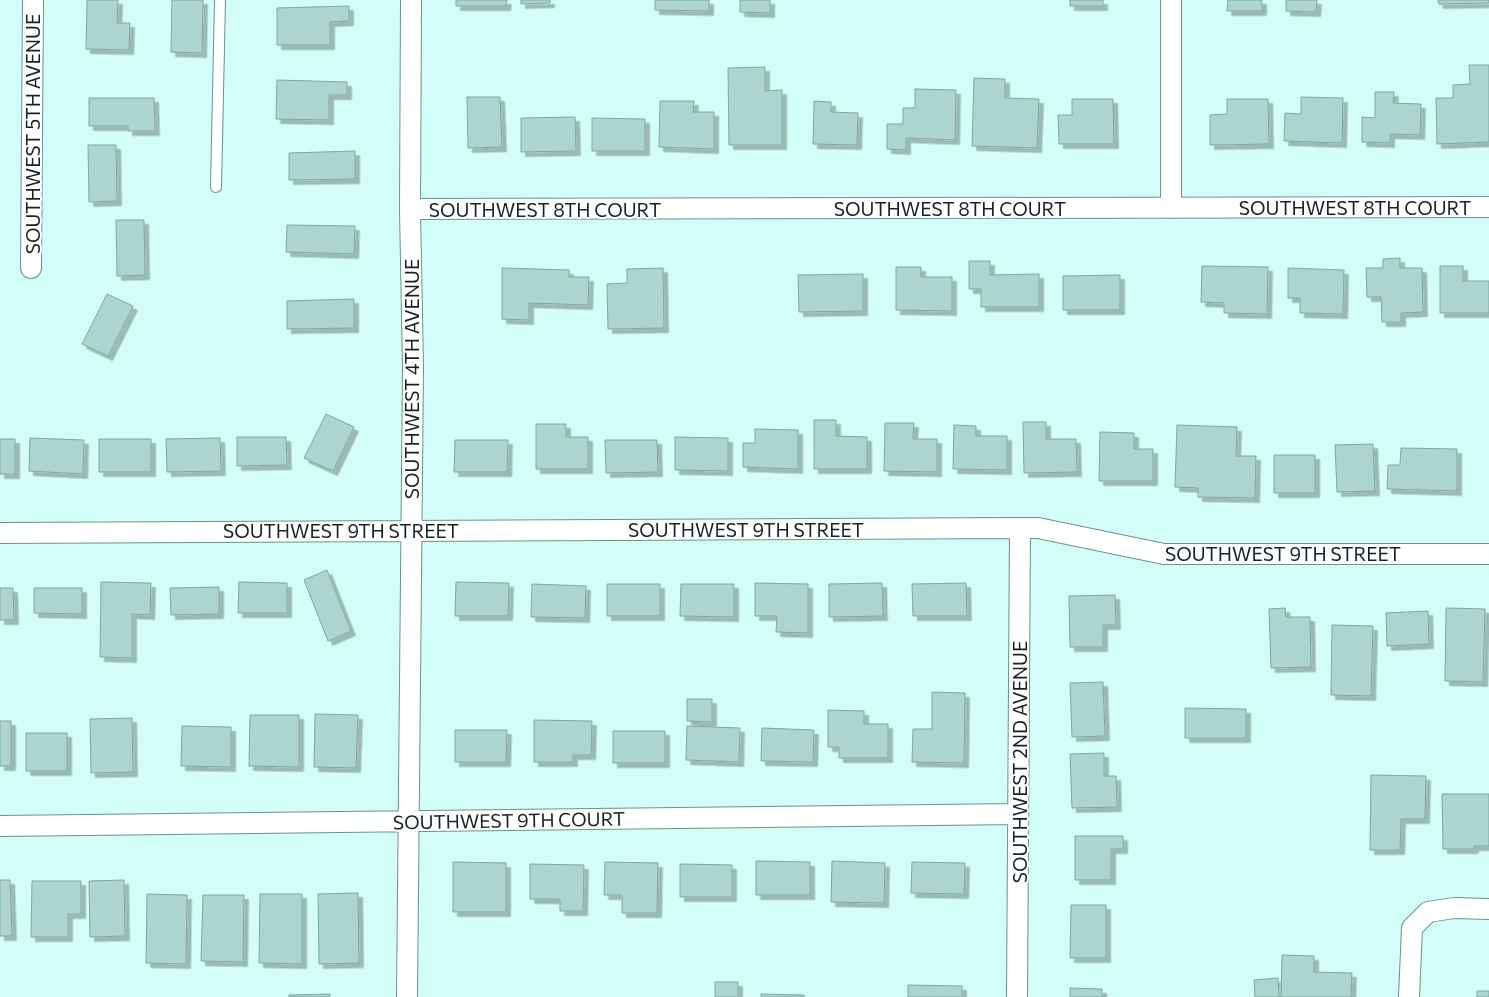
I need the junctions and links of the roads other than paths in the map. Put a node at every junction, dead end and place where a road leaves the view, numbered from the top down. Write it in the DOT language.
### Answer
graph roads {
  1 [pos="33,0"];
  2 [pos="220,0"];
  3 [pos="411,0"];
  4 [pos="1171,0"];
  5 [pos="216,187"];
  6 [pos="1489,207"];
  7 [pos="1171,208"];
  8 [pos="410,209"];
  9 [pos="31,268"];
  10 [pos="1020,528"];
  11 [pos="412,530"];
  12 [pos="0,533"];
  13 [pos="1489,554"];
  14 [pos="1018,814"];
  15 [pos="410,822"];
  16 [pos="0,826"];
  17 [pos="1489,908"];
  18 [pos="1410,996"];
  19 [pos="407,997"];
  20 [pos="1018,997"];
  1 -- 9 [label="street, SOUTHWEST 5TH AVENUE"];
  2 -- 5 [label="lane"];
  3 -- 8 [label="street, SOUTHWEST 4TH AVENUE"];
  4 -- 7 [label="street"];
  6 -- 7 [label="street, SOUTHWEST 8TH COURT"];
  7 -- 8 [label="street, SOUTHWEST 8TH COURT"];
  8 -- 11 [label="street, SOUTHWEST 4TH AVENUE"];
  10 -- 11 [label="street, SOUTHWEST 9TH STREET"];
  10 -- 13 [label="street, SOUTHWEST 9TH STREET"];
  10 -- 14 [label="street, SOUTHWEST 2ND AVENUE"];
  11 -- 12 [label="street, SOUTHWEST 9TH STREET"];
  11 -- 15 [label="street, SOUTHWEST 4TH AVENUE"];
  14 -- 15 [label="street, SOUTHWEST 9TH COURT"];
  14 -- 20 [label="street, SOUTHWEST 2ND AVENUE"];
  15 -- 16 [label="street, SOUTHWEST 9TH COURT"];
  15 -- 19 [label="street, SOUTHWEST 4TH AVENUE"];
  17 -- 18 [label="street"];
}
